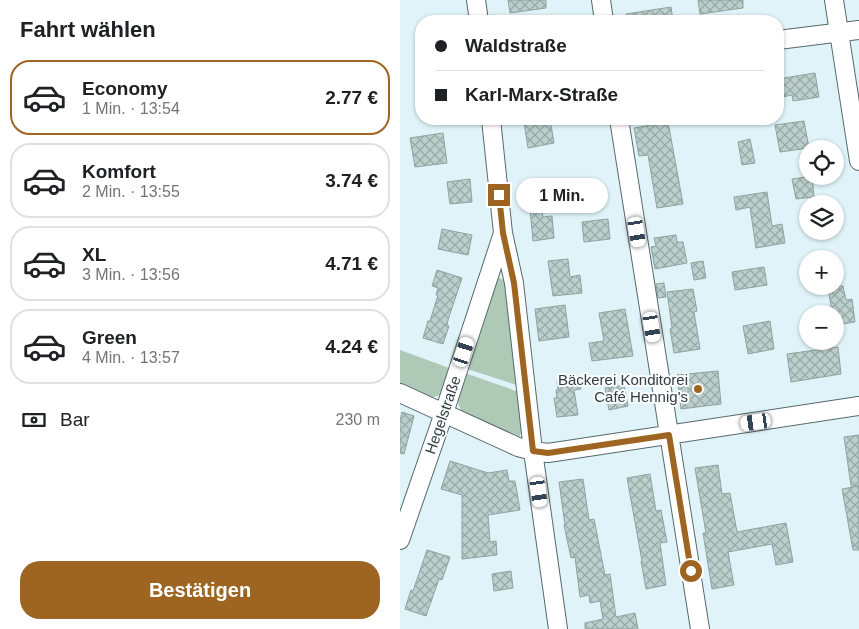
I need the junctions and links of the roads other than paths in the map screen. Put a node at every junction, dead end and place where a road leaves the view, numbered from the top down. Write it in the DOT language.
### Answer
graph roads {
  1 [pos="476,0"];
  2 [pos="601,0"];
  3 [pos="834,0"];
  4 [pos="478,15"];
  5 [pos="603,15"];
  6 [pos="859,30"];
  7 [pos="838,33"];
  8 [pos="784,39"];
  9 [pos="492,125"];
  10 [pos="620,125"];
  11 [pos="859,161"];
  12 [pos="503,233"];
  13 [pos="400,393"];
  14 [pos="859,406"];
  15 [pos="444,413"];
  16 [pos="669,435"];
  17 [pos="533,451"];
  18 [pos="400,540"];
  19 [pos="558,629"];
  20 [pos="700,629"];
  1 -- 4 [label="street"];
  2 -- 5 [label="street"];
  3 -- 7 [label="street"];
  6 -- 7 [label="street"];
  7 -- 8 [label="street"];
  7 -- 11 [label="street"];
  9 -- 12 [label="street"];
  10 -- 16 [label="street"];
  12 -- 15 [label="street, Hegelstraße"];
  12 -- 17 [label="street"];
  13 -- 15 [label="street"];
  14 -- 16 [label="street"];
  15 -- 17 [label="street"];
  15 -- 18 [label="street, Hegelstraße"];
  16 -- 17 [label="street"];
  16 -- 20 [label="street"];
  17 -- 19 [label="street"];
}
